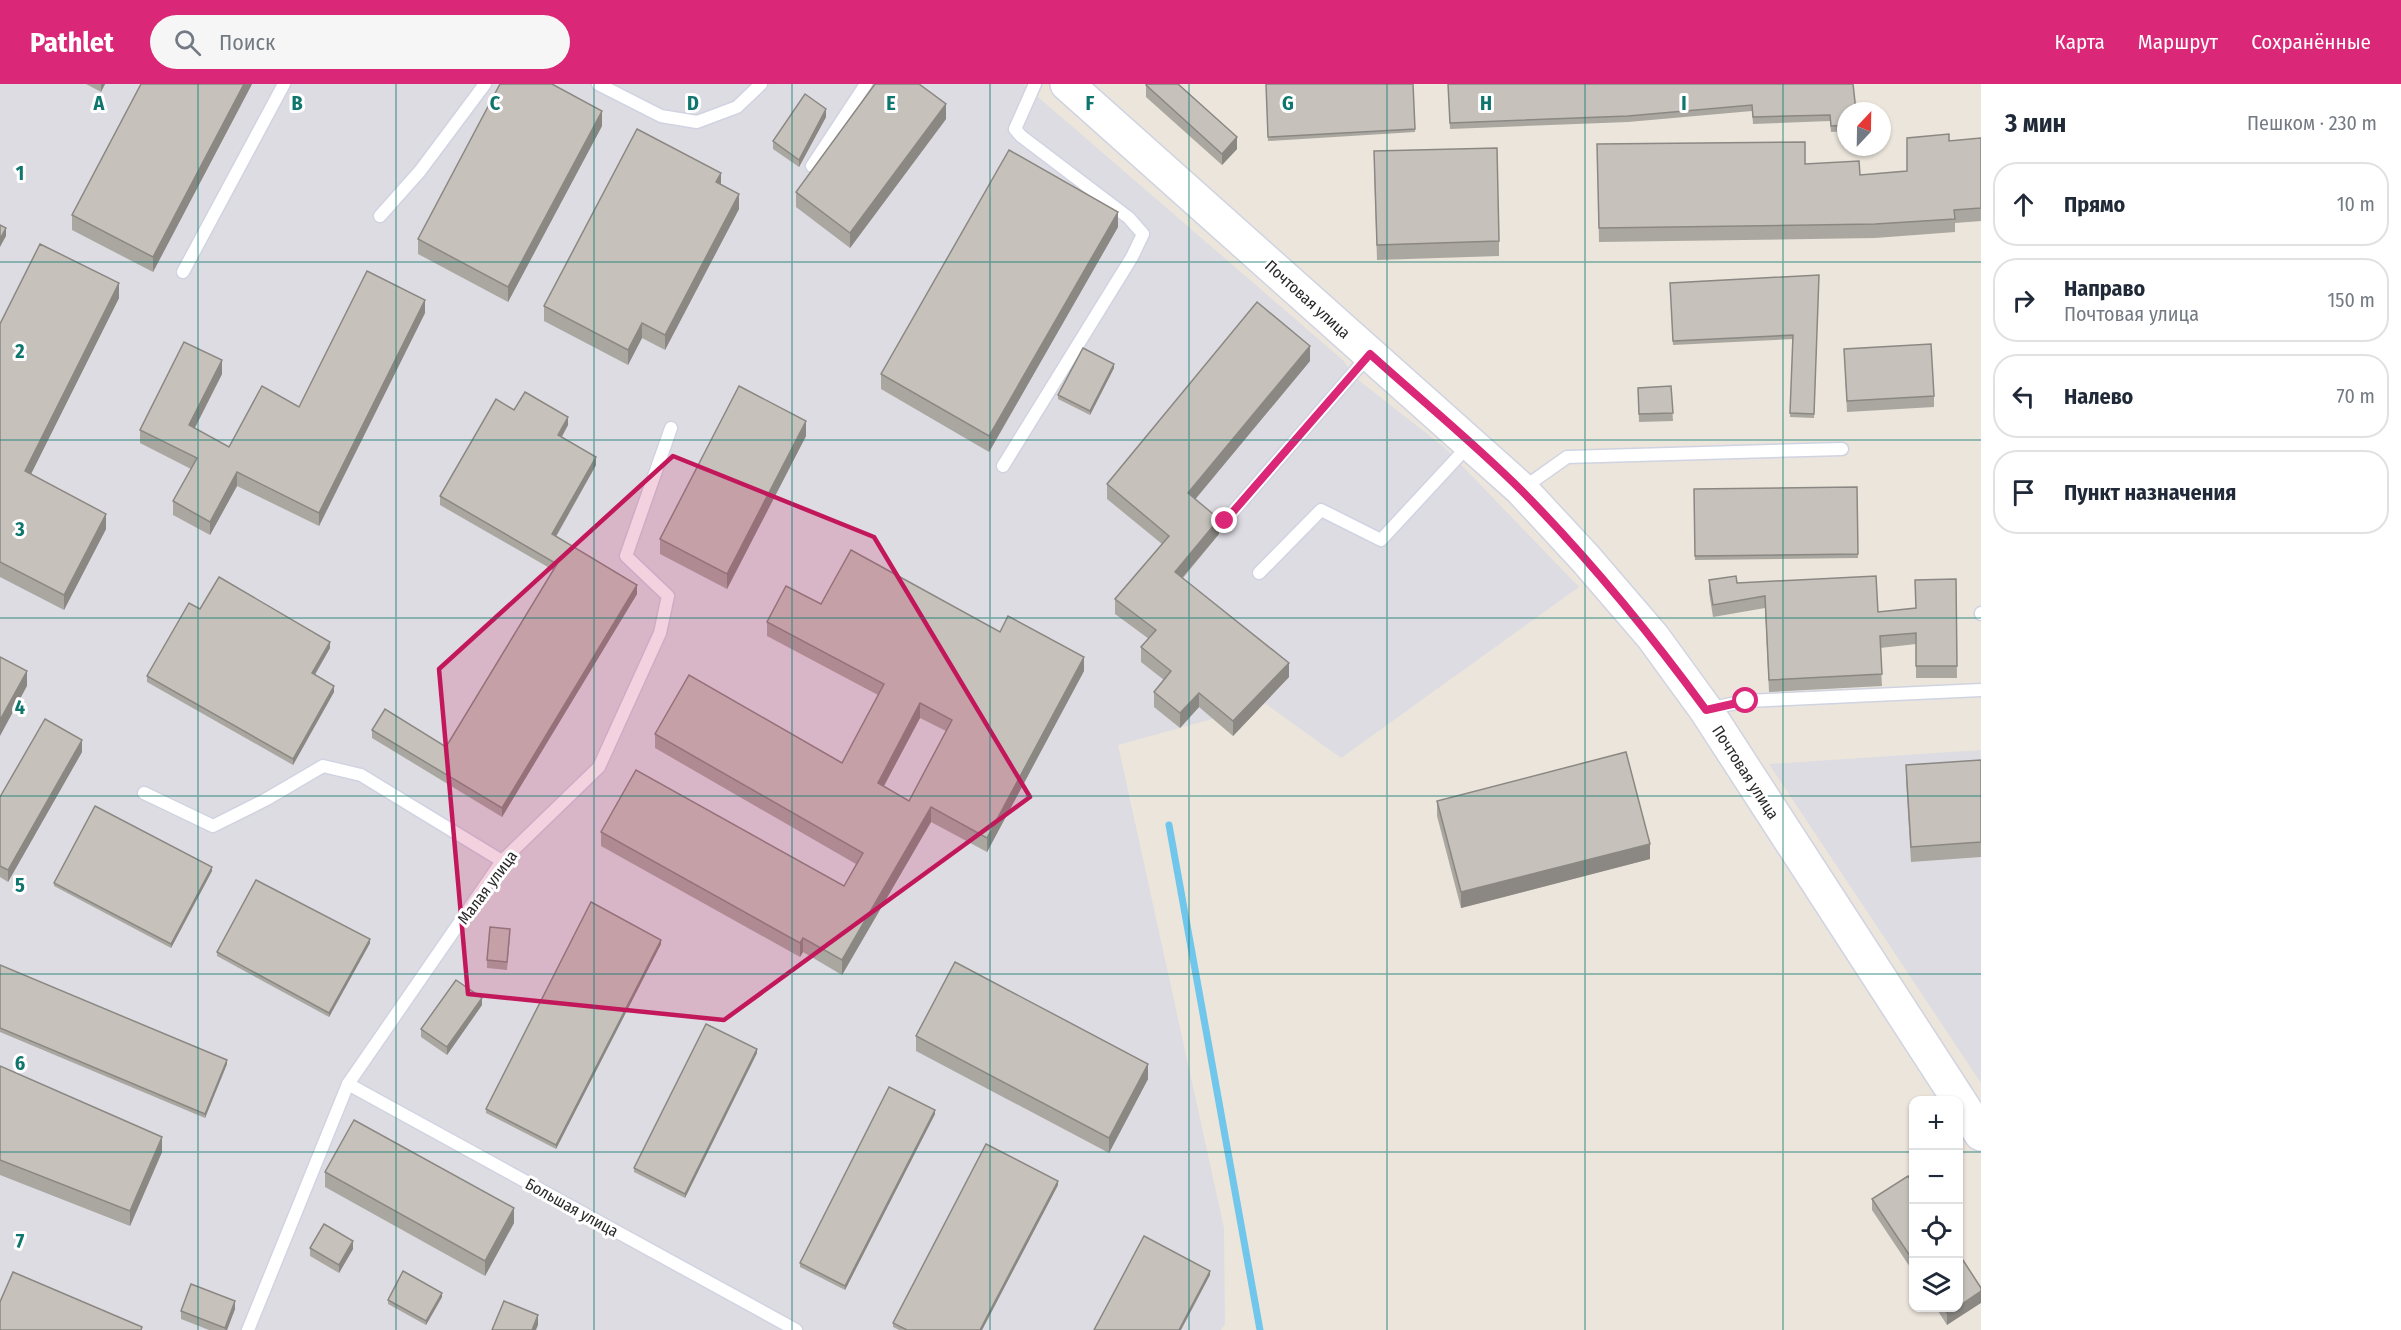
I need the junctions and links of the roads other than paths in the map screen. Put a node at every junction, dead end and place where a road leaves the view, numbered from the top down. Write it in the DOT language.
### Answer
graph roads {
  1 [pos="284,84"];
  2 [pos="485,84"];
  3 [pos="598,84"];
  4 [pos="761,84"];
  5 [pos="866,84"];
  6 [pos="1035,84"];
  7 [pos="1067,84"];
  8 [pos="812,166"];
  9 [pos="380,216"];
  10 [pos="183,272"];
  11 [pos="1370,354"];
  12 [pos="671,428"];
  13 [pos="1470,444"];
  14 [pos="1842,449"];
  15 [pos="1004,466"];
  16 [pos="1521,489"];
  17 [pos="1225,521"];
  18 [pos="1259,573"];
  19 [pos="1981,690"];
  20 [pos="1706,710"];
  21 [pos="144,793"];
  22 [pos="502,861"];
  23 [pos="348,1084"];
  24 [pos="1981,1134"];
  25 [pos="248,1330"];
  26 [pos="796,1330"];
  1 -- 10 [label="lane"];
  2 -- 9 [label="lane"];
  3 -- 4 [label="lane"];
  5 -- 8 [label="lane"];
  6 -- 15 [label="lane"];
  7 -- 11 [label="street, Почтовая улица"];
  11 -- 13 [label="street, Почтовая улица"];
  11 -- 17 [label="lane"];
  12 -- 22 [label="lane, Малая улица"];
  13 -- 16 [label="street, Почтовая улица"];
  13 -- 18 [label="lane"];
  14 -- 16 [label="lane"];
  16 -- 20 [label="street, Почтовая улица"];
  19 -- 20 [label="lane"];
  20 -- 24 [label="street, Почтовая улица"];
  21 -- 22 [label="lane"];
  22 -- 23 [label="lane, Малая улица"];
  23 -- 25 [label="lane, Малая улица"];
  23 -- 26 [label="lane, Большая улица"];
}
